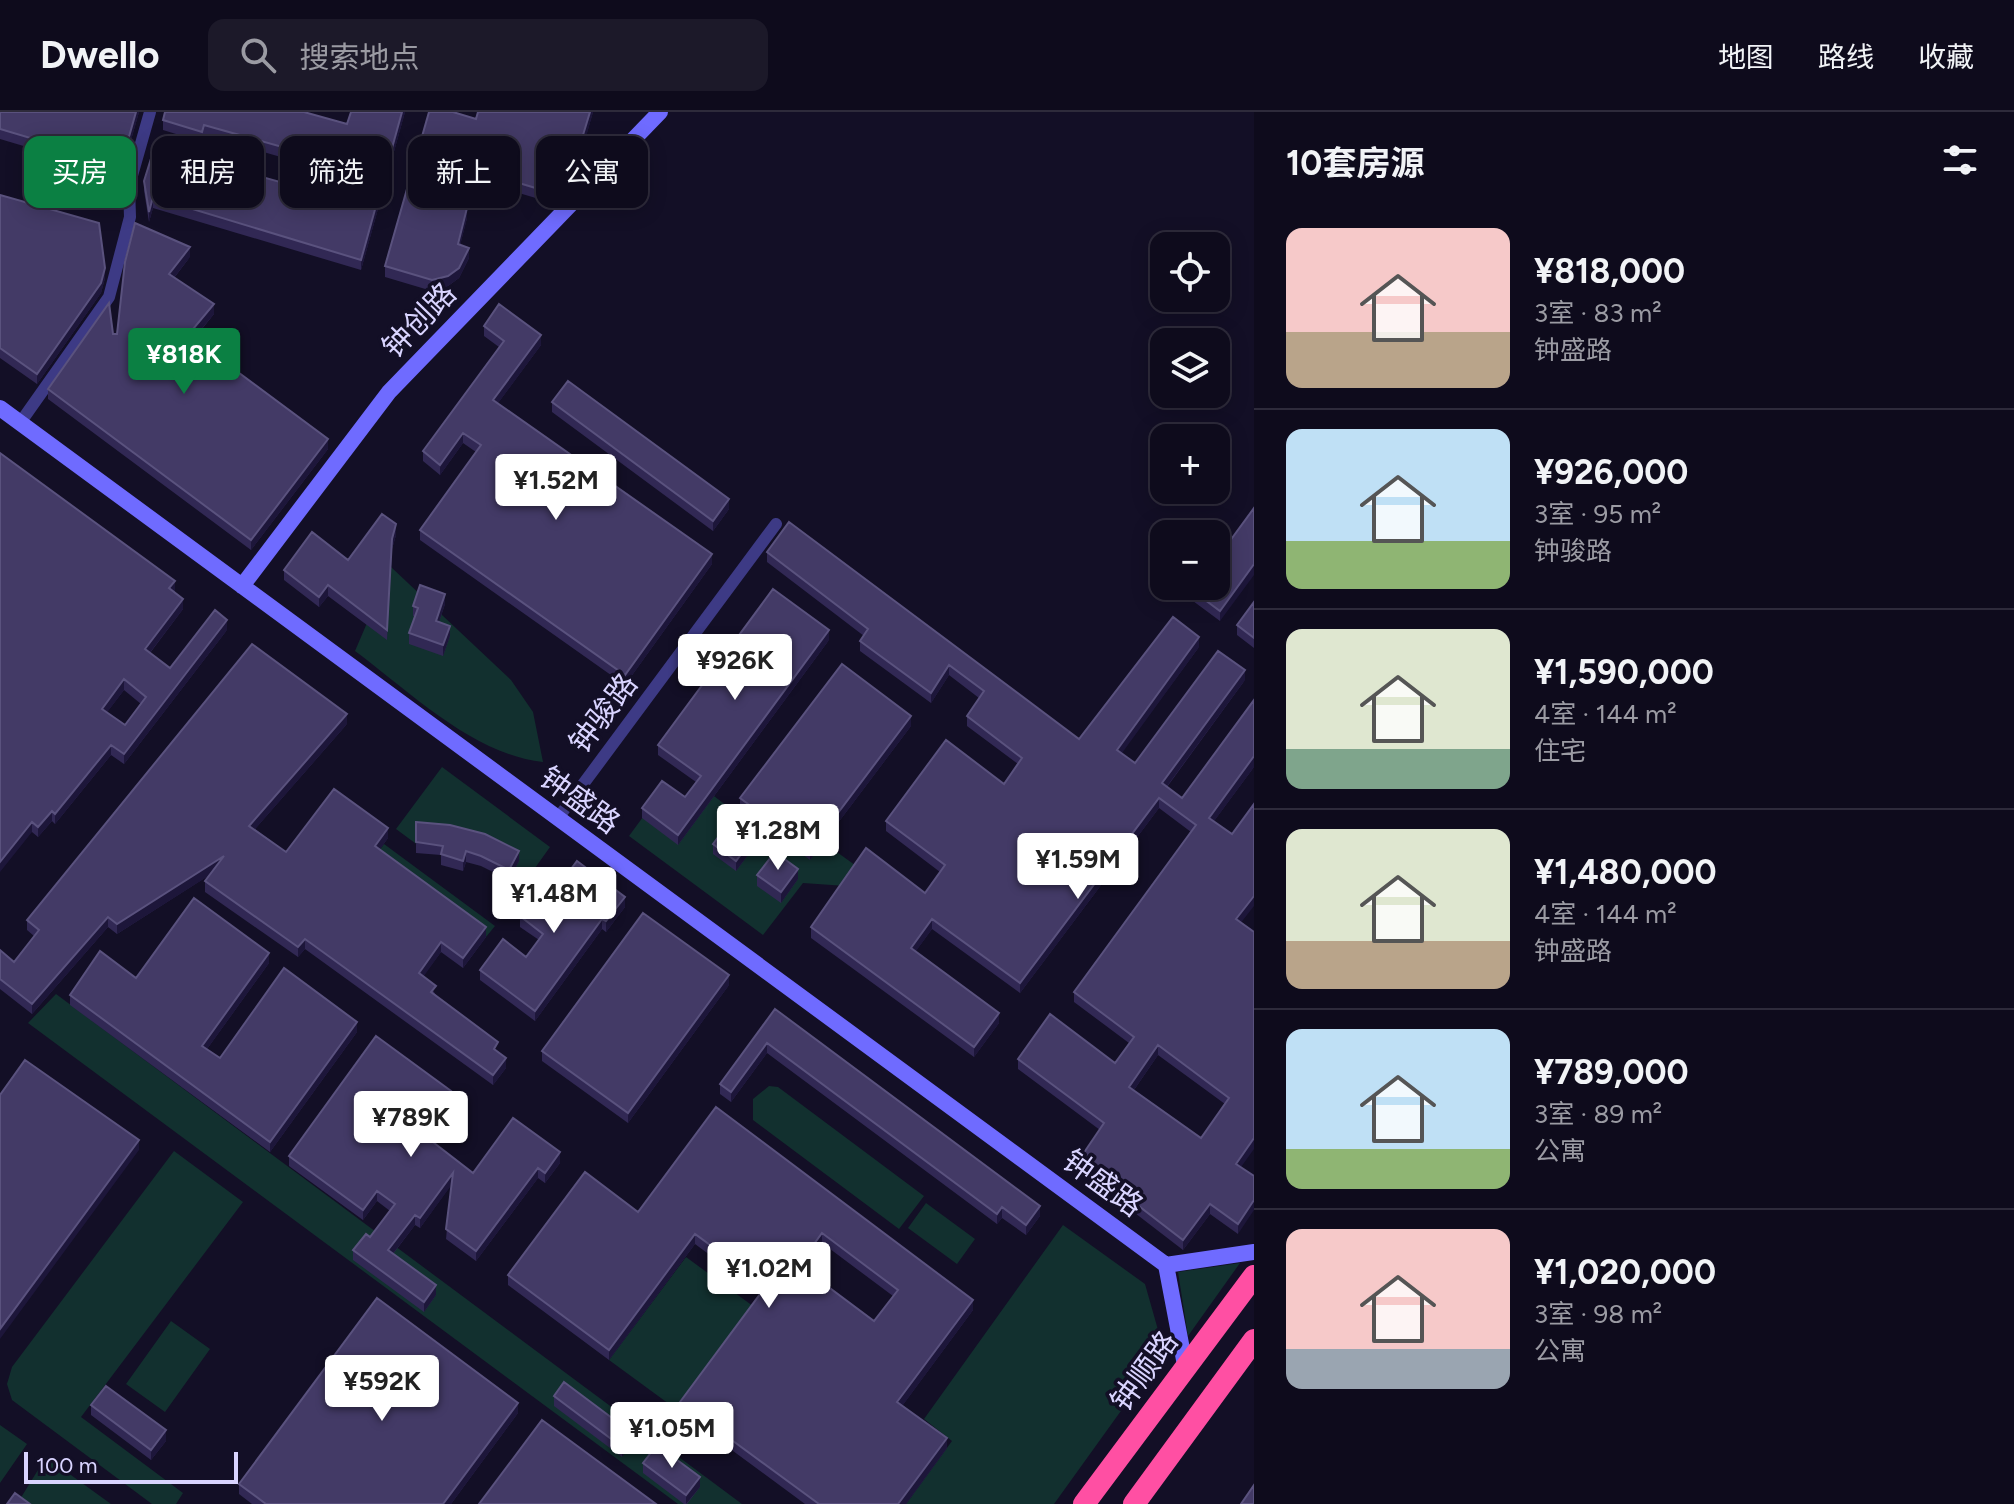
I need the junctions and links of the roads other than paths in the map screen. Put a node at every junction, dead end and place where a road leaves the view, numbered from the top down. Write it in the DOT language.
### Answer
graph roads {
  1 [pos="150,112"];
  2 [pos="660,112"];
  3 [pos="0,408"];
  4 [pos="20,423"];
  5 [pos="776,524"];
  6 [pos="242,586"];
  7 [pos="558,818"];
  8 [pos="1254,1252"];
  9 [pos="1166,1265"];
  10 [pos="1254,1276"];
  11 [pos="1254,1340"];
  12 [pos="1185,1365"];
  13 [pos="1084,1504"];
  14 [pos="1134,1504"];
  1 -- 4 [label="street"];
  2 -- 6 [label="street, 钟创路"];
  3 -- 4 [label="street, 钟盛路"];
  4 -- 6 [label="street, 钟盛路"];
  5 -- 7 [label="street, 钟骏路"];
  6 -- 7 [label="street, 钟盛路"];
  7 -- 9 [label="street, 钟盛路"];
  8 -- 9 [label="street"];
  9 -- 12 [label="street"];
  10 -- 12 [label="highway, 钟顺路"];
  11 -- 14 [label="highway"];
  12 -- 13 [label="highway, 钟顺路"];
}
